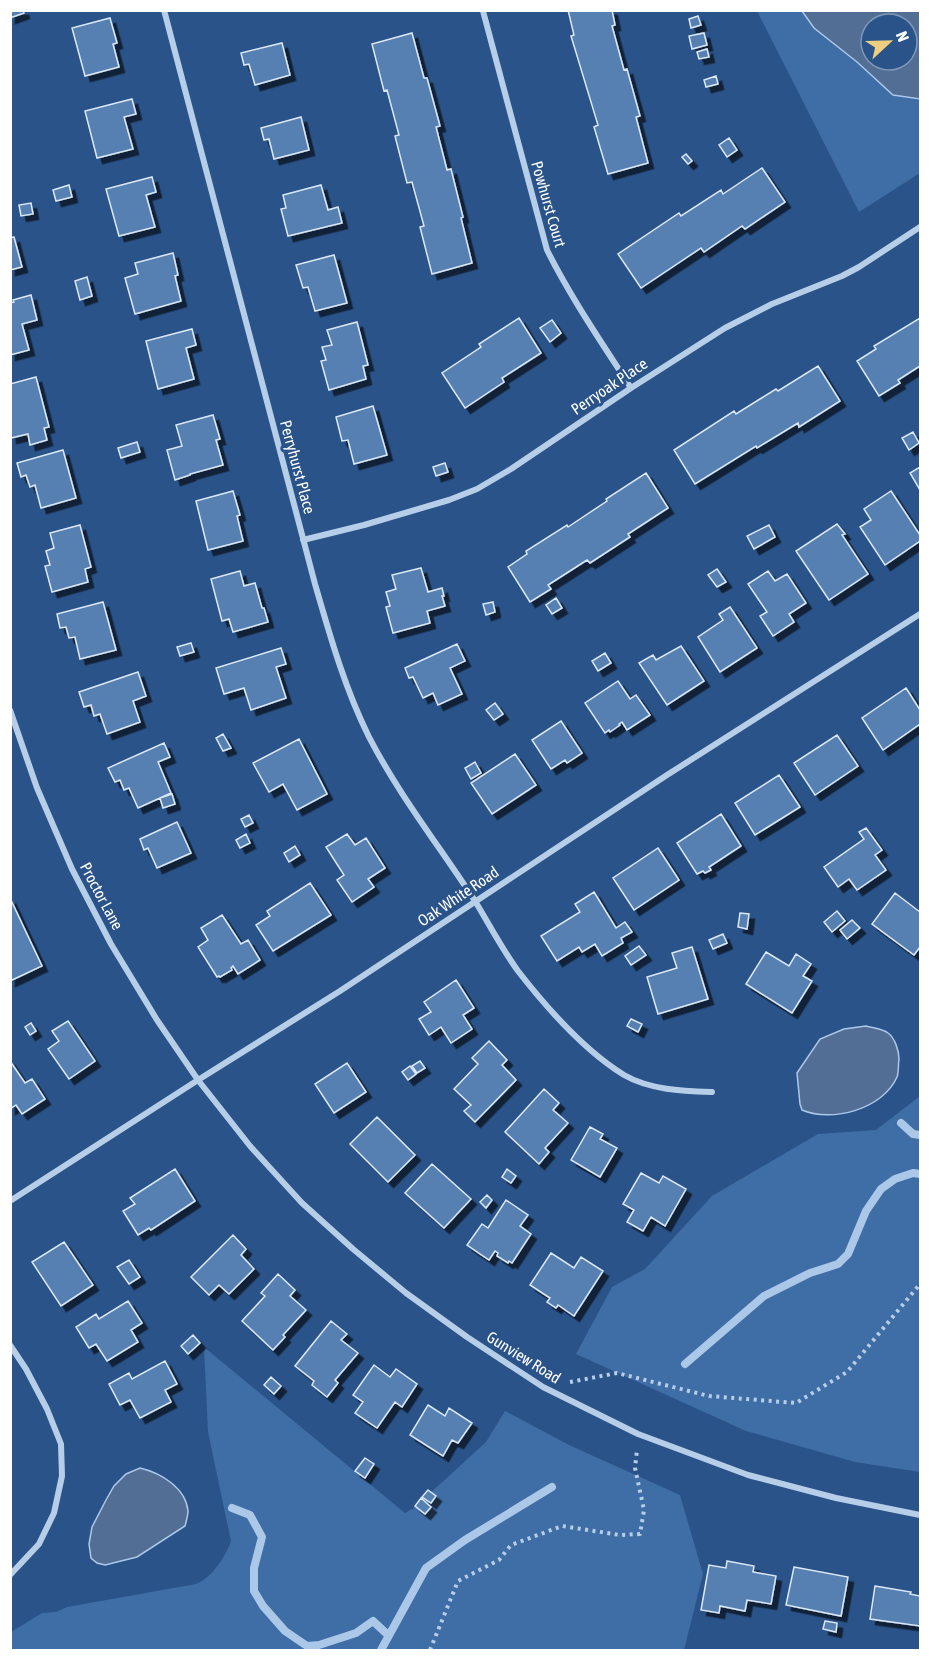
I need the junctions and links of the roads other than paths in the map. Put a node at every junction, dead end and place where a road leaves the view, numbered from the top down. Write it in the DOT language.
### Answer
graph roads {
  1 [pos="165,10"];
  2 [pos="483,11"];
  3 [pos="921,227"];
  4 [pos="631,388"];
  5 [pos="303,540"];
  6 [pos="921,614"];
  7 [pos="10,710"];
  8 [pos="475,902"];
  9 [pos="198,1080"];
  10 [pos="712,1092"];
  11 [pos="10,1201"];
  12 [pos="10,1345"];
  13 [pos="921,1515"];
  14 [pos="10,1575"];
  1 -- 5 [label="street, Perryhurst Place"];
  2 -- 4 [label="street, Powhurst Court"];
  3 -- 4 [label="street, Perryoak Place"];
  4 -- 5 [label="street, Perryoak Place"];
  5 -- 8 [label="street, Perryhurst Place"];
  6 -- 8 [label="street, Oak White Road"];
  7 -- 9 [label="street, Proctor Lane"];
  8 -- 9 [label="street, Oak White Road"];
  8 -- 10 [label="street, Perryhurst Place"];
  9 -- 11 [label="street, Oak White Road"];
  9 -- 13 [label="street, Gunview Road"];
  12 -- 14 [label="street"];
}
